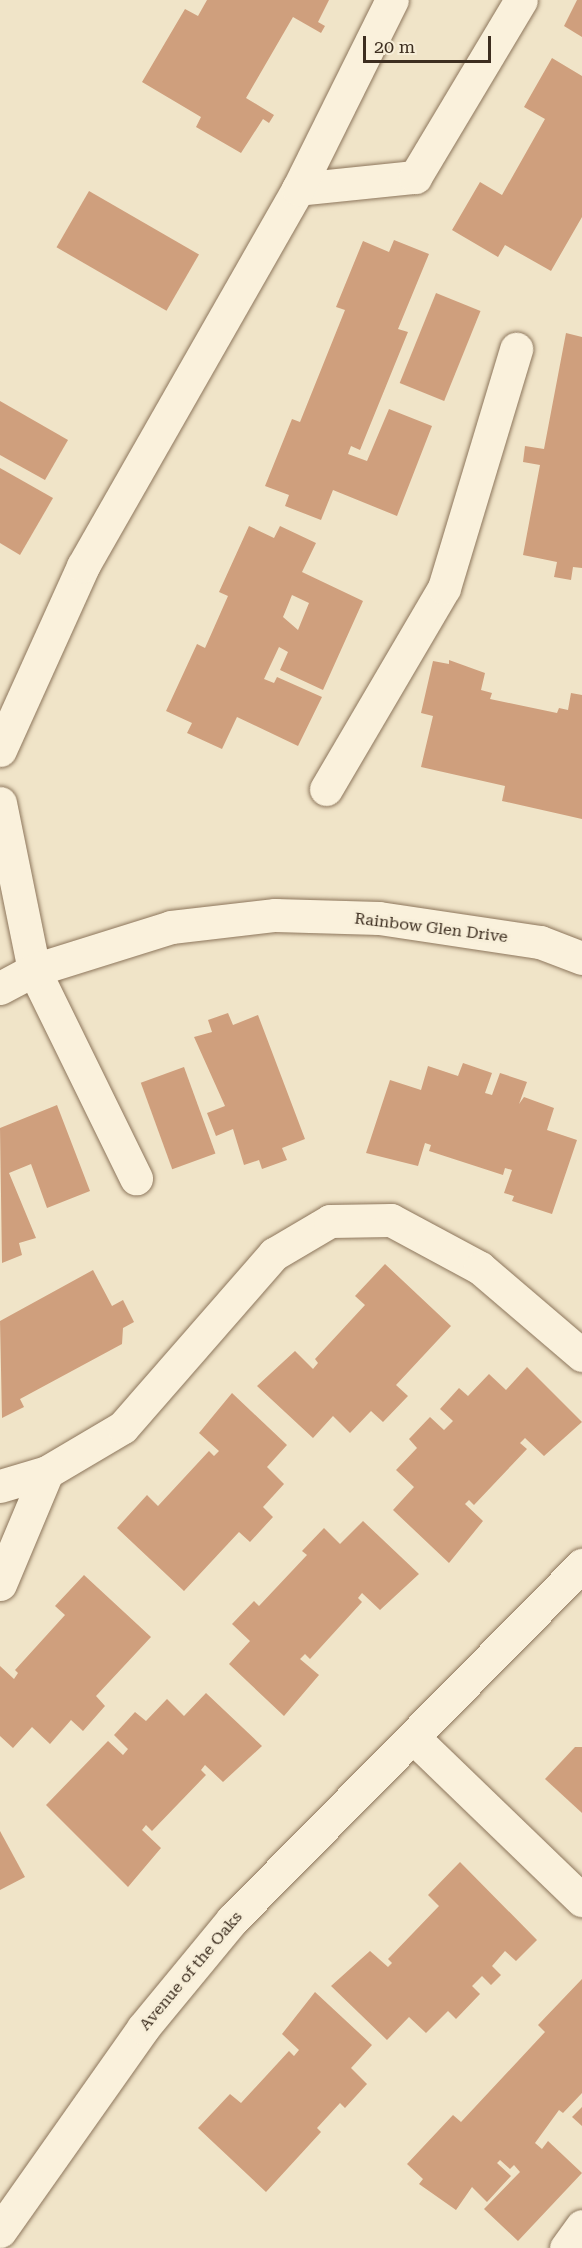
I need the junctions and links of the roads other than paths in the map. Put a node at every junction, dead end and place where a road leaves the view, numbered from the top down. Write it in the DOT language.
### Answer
graph roads {
  1 [pos="392,0"];
  2 [pos="521,0"];
  3 [pos="298,189"];
  4 [pos="516,349"];
  5 [pos="0,750"];
  6 [pos="326,789"];
  7 [pos="0,803"];
  8 [pos="582,958"];
  9 [pos="34,970"];
  10 [pos="0,988"];
  11 [pos="136,1178"];
  12 [pos="582,1355"];
  13 [pos="47,1472"];
  14 [pos="0,1486"];
  15 [pos="582,1565"];
  16 [pos="0,1584"];
  17 [pos="415,1739"];
  18 [pos="582,1900"];
  19 [pos="582,2226"];
  20 [pos="0,2231"];
  21 [pos="566,2248"];
  1 -- 3 [label="street"];
  2 -- 3 [label="street"];
  3 -- 5 [label="street"];
  4 -- 6 [label="street"];
  7 -- 9 [label="street"];
  8 -- 9 [label="street, Rainbow Glen Drive"];
  9 -- 10 [label="street, Rainbow Glen Drive"];
  9 -- 11 [label="street"];
  12 -- 13 [label="street"];
  13 -- 14 [label="street"];
  13 -- 16 [label="street"];
  15 -- 17 [label="street, Avenue of the Oaks"];
  17 -- 18 [label="street"];
  17 -- 20 [label="street, Avenue of the Oaks"];
  19 -- 21 [label="street"];
}
